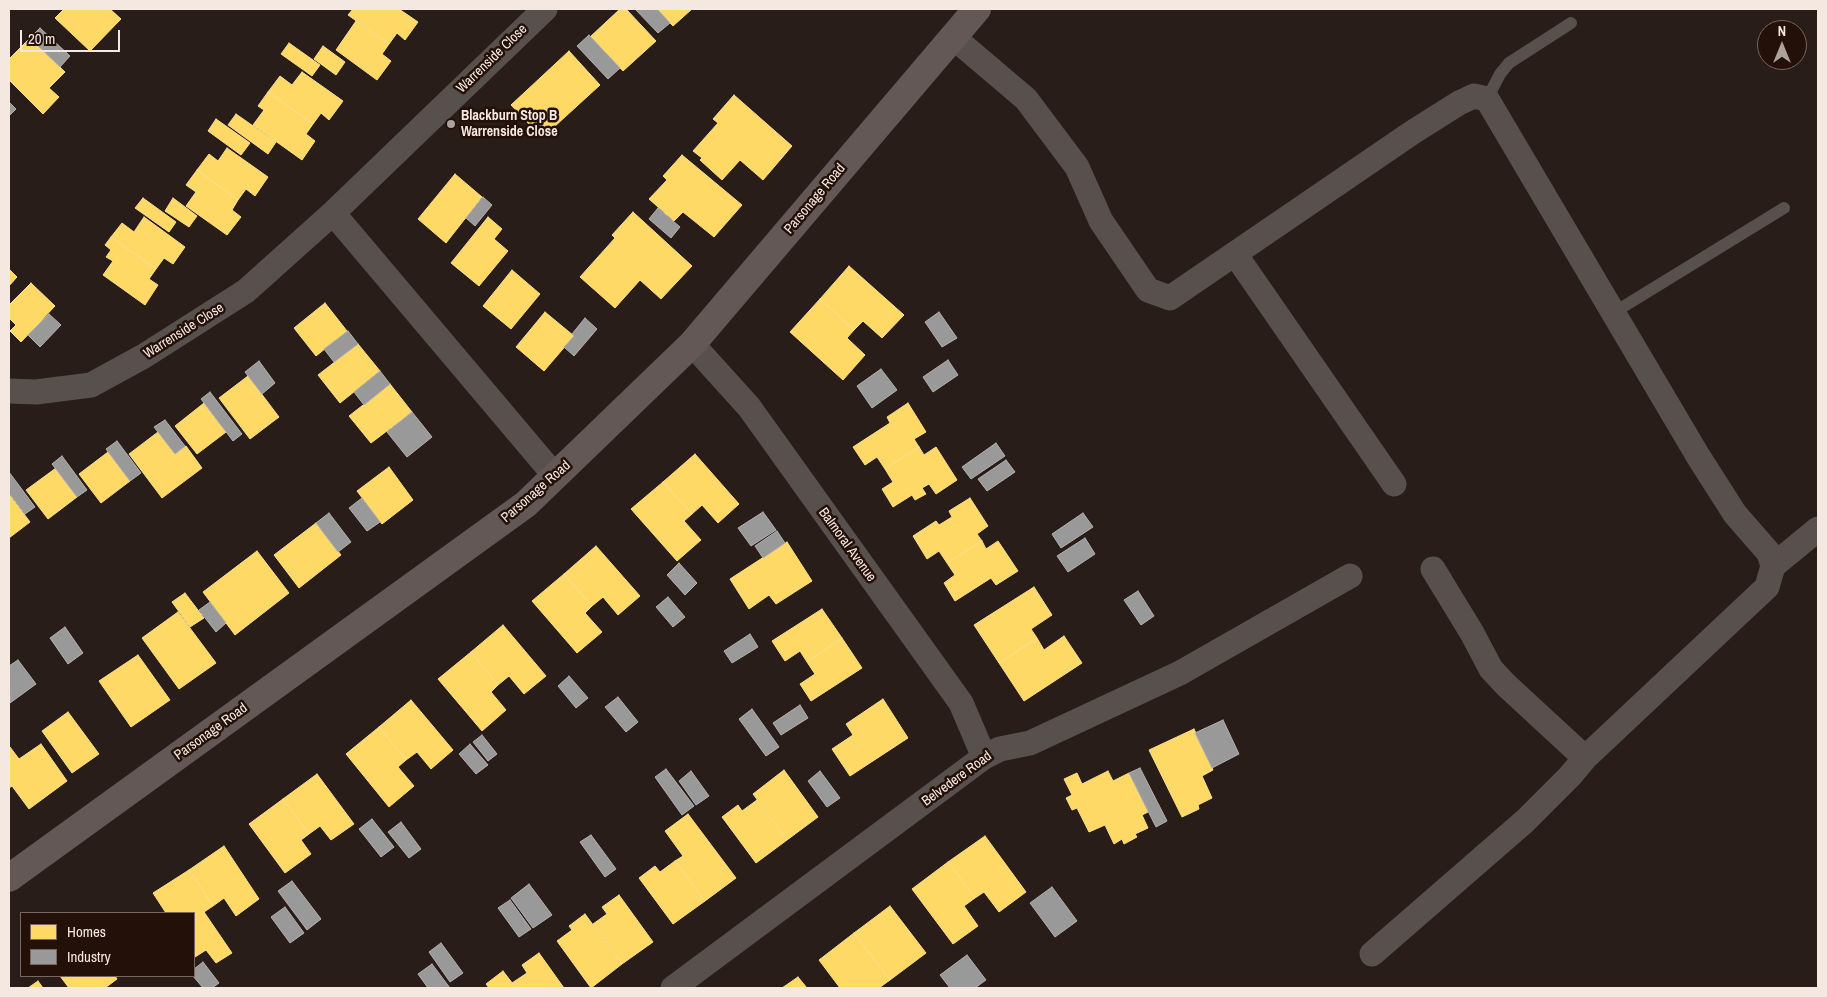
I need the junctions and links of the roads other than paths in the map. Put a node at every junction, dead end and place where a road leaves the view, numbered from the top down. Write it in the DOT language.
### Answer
graph roads {
  1 [pos="545,9"];
  2 [pos="977,9"];
  3 [pos="1571,23"];
  4 [pos="953,36"];
  5 [pos="1487,99"];
  6 [pos="1784,208"];
  7 [pos="333,213"];
  8 [pos="1236,254"];
  9 [pos="1613,312"];
  10 [pos="692,344"];
  11 [pos="9,391"];
  12 [pos="556,477"];
  13 [pos="1394,484"];
  14 [pos="1818,529"];
  15 [pos="1772,566"];
  16 [pos="1433,569"];
  17 [pos="1350,576"];
  18 [pos="984,757"];
  19 [pos="1585,758"];
  20 [pos="9,878"];
  21 [pos="1372,954"];
  22 [pos="673,988"];
  1 -- 7 [label="street, Warrenside Close"];
  2 -- 4 [label="street, Parsonage Road"];
  3 -- 5 [label="lane"];
  4 -- 8 [label="street"];
  4 -- 10 [label="street, Parsonage Road"];
  5 -- 8 [label="street"];
  5 -- 9 [label="street"];
  6 -- 9 [label="lane"];
  7 -- 11 [label="street, Warrenside Close"];
  7 -- 12 [label="street"];
  8 -- 13 [label="street"];
  9 -- 15 [label="street"];
  10 -- 12 [label="street, Parsonage Road"];
  10 -- 18 [label="street, Balmoral Avenue"];
  12 -- 20 [label="street, Parsonage Road"];
  14 -- 15 [label="street"];
  15 -- 19 [label="street"];
  16 -- 19 [label="street"];
  17 -- 18 [label="street, Belvedere Road"];
  18 -- 22 [label="street, Belvedere Road"];
  19 -- 21 [label="street"];
}
